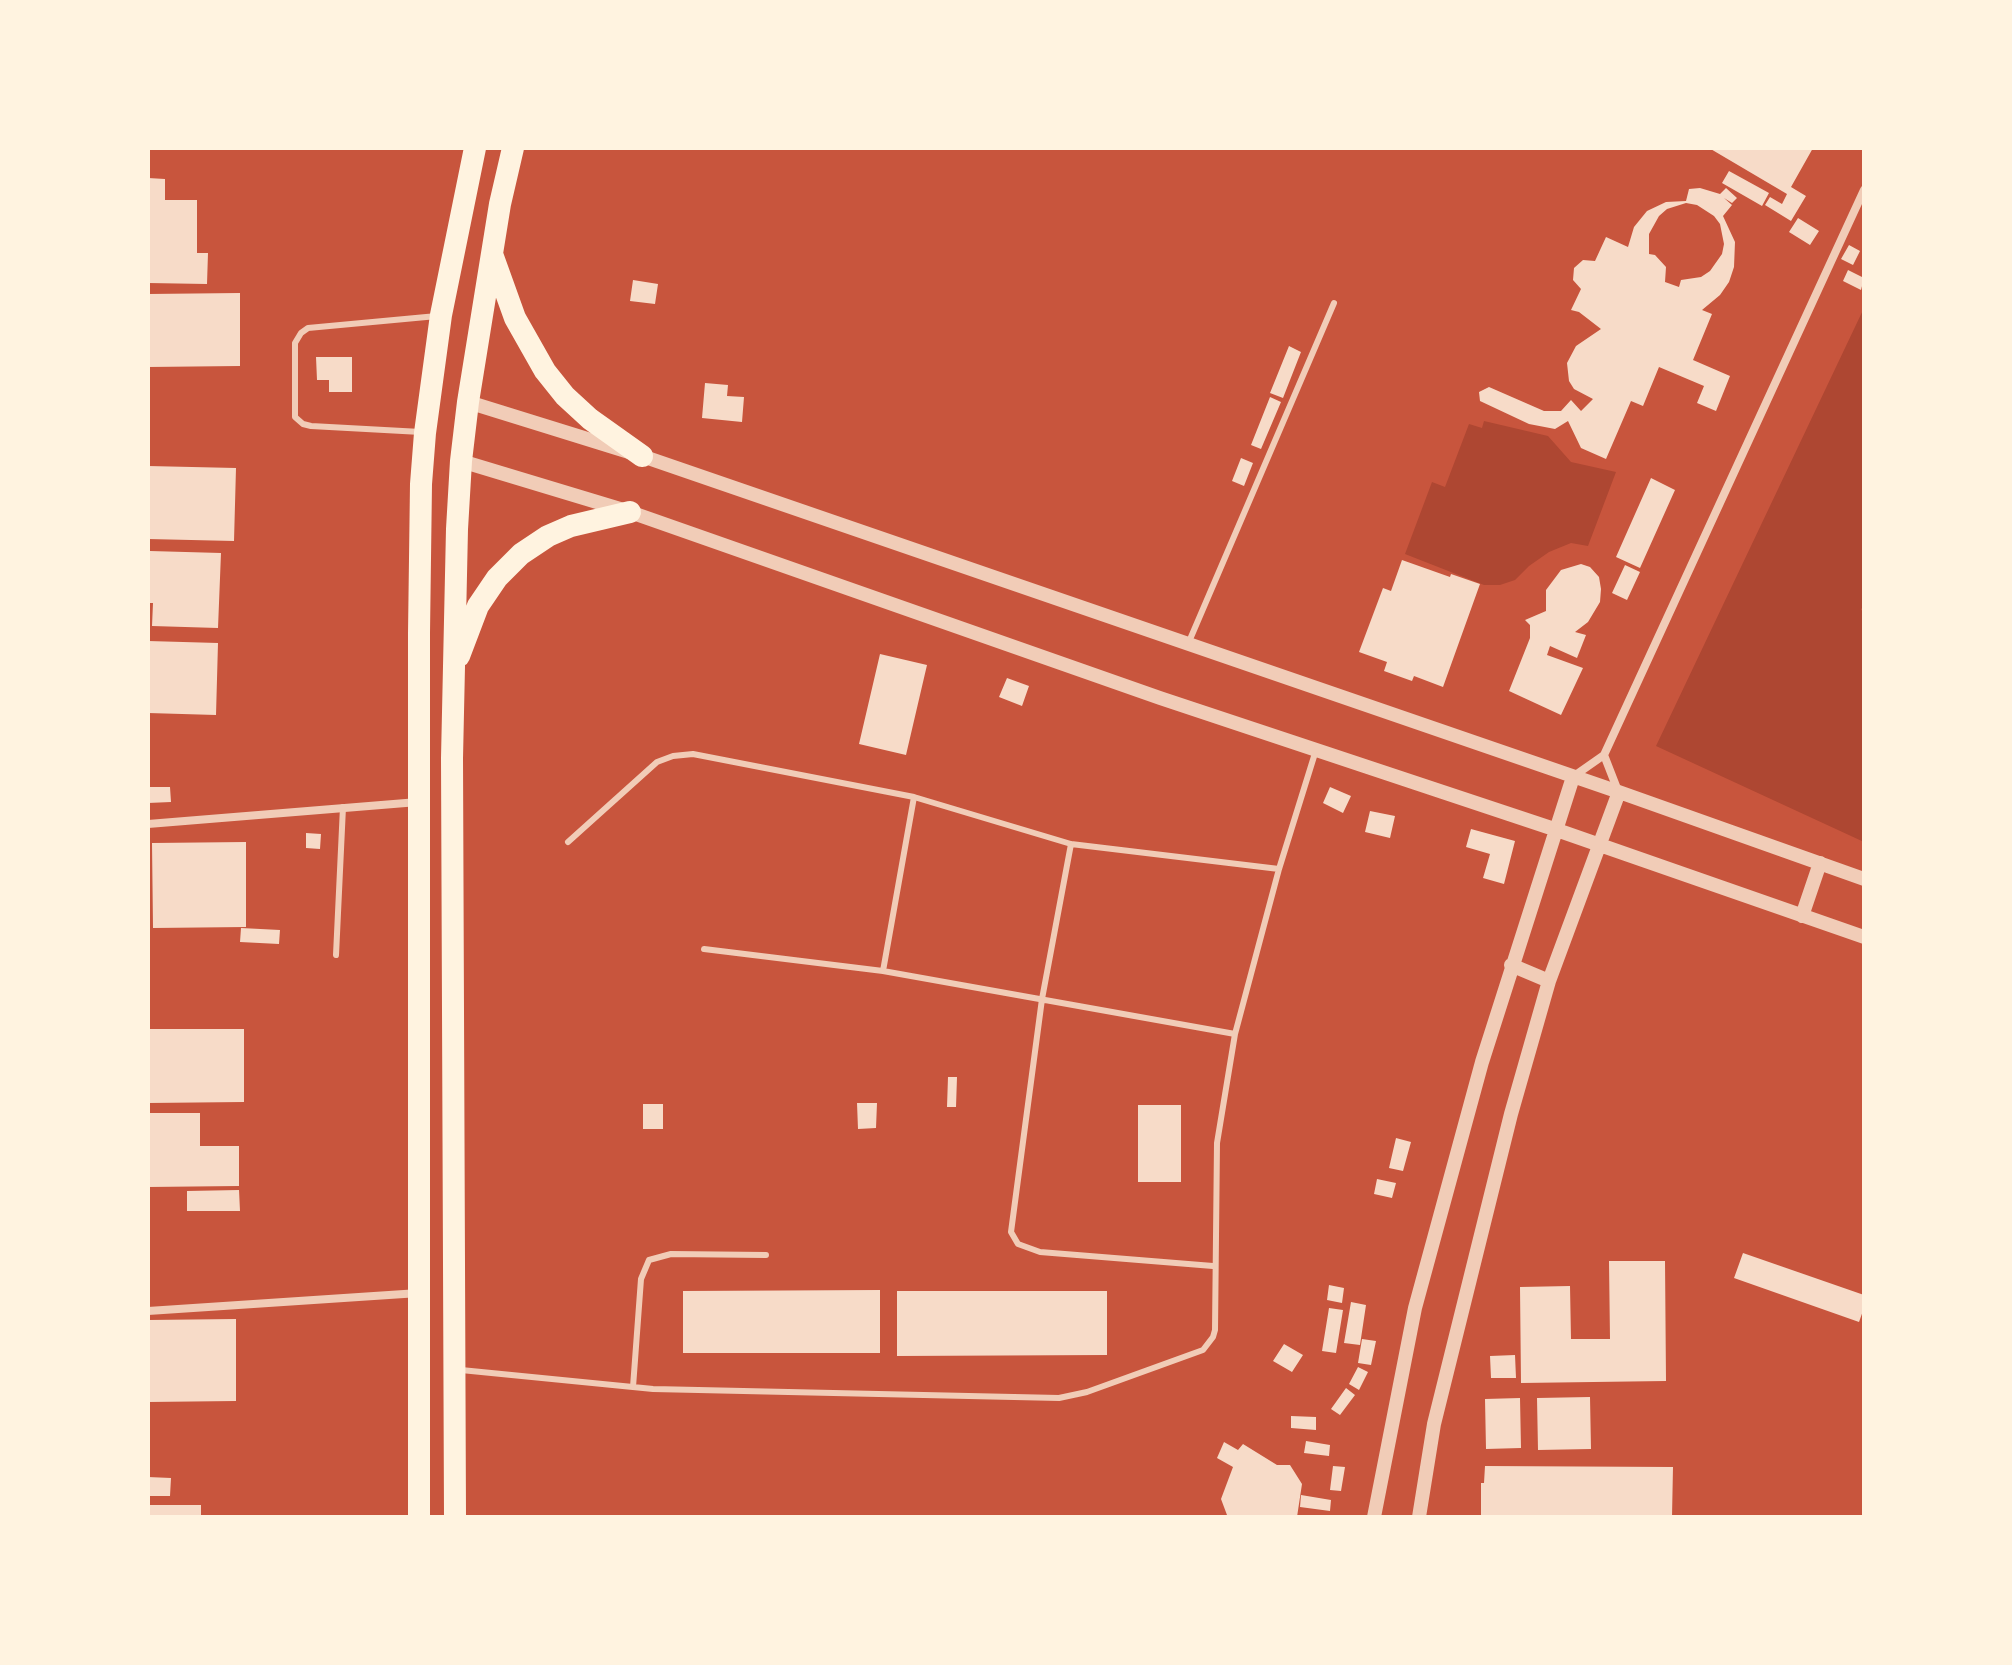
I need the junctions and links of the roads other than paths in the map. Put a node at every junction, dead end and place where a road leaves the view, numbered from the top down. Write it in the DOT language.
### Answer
graph roads {
  1 [pos="475,148"];
  2 [pos="513,148"];
  3 [pos="1864,190"];
  4 [pos="492,254"];
  5 [pos="1334,303"];
  6 [pos="441,315"];
  7 [pos="468,402"];
  8 [pos="425,433"];
  9 [pos="642,456"];
  10 [pos="461,461"];
  11 [pos="630,512"];
  12 [pos="1188,644"];
  13 [pos="453,672"];
  14 [pos="1316,750"];
  15 [pos="1604,755"];
  16 [pos="1573,777"];
  17 [pos="1619,792"];
  18 [pos="914,797"];
  19 [pos="419,802"];
  20 [pos="343,807"];
  21 [pos="148,824"];
  22 [pos="1554,829"];
  23 [pos="568,842"];
  24 [pos="1071,844"];
  25 [pos="1599,846"];
  26 [pos="1820,863"];
  27 [pos="1279,869"];
  28 [pos="1864,879"];
  29 [pos="1802,916"];
  30 [pos="1864,937"];
  31 [pos="704,949"];
  32 [pos="336,955"];
  33 [pos="1511,965"];
  34 [pos="883,971"];
  35 [pos="1549,981"];
  36 [pos="1042,999"];
  37 [pos="1235,1034"];
  38 [pos="766,1255"];
  39 [pos="1213,1266"];
  40 [pos="419,1293"];
  41 [pos="148,1311"];
  42 [pos="454,1369"];
  43 [pos="633,1387"];
  44 [pos="419,1517"];
  45 [pos="455,1517"];
  46 [pos="1374,1517"];
  47 [pos="1419,1517"];
  1 -- 6 [label="highway"];
  2 -- 4 [label="highway"];
  3 -- 15 [label="street"];
  4 -- 7 [label="highway"];
  4 -- 9 [label="highway"];
  5 -- 12 [label="lane"];
  6 -- 8 [label="highway"];
  6 -- 8 [label="lane"];
  7 -- 9 [label="street"];
  7 -- 10 [label="highway"];
  8 -- 19 [label="highway"];
  9 -- 12 [label="street"];
  10 -- 11 [label="street"];
  10 -- 13 [label="highway"];
  11 -- 13 [label="highway"];
  11 -- 14 [label="street"];
  12 -- 16 [label="street"];
  13 -- 42 [label="highway"];
  14 -- 22 [label="street"];
  14 -- 27 [label="lane"];
  15 -- 16 [label="street"];
  15 -- 17 [label="street"];
  16 -- 17 [label="street"];
  16 -- 22 [label="street"];
  17 -- 25 [label="street"];
  17 -- 26 [label="street"];
  18 -- 23 [label="lane"];
  18 -- 24 [label="lane"];
  18 -- 34 [label="lane"];
  19 -- 20 [label="street"];
  19 -- 40 [label="highway"];
  20 -- 21 [label="street"];
  20 -- 32 [label="lane"];
  22 -- 25 [label="street"];
  22 -- 33 [label="street"];
  24 -- 27 [label="lane"];
  24 -- 36 [label="lane"];
  25 -- 29 [label="street"];
  25 -- 35 [label="street"];
  26 -- 28 [label="street"];
  26 -- 29 [label="street"];
  27 -- 37 [label="lane"];
  29 -- 30 [label="street"];
  31 -- 34 [label="lane"];
  33 -- 35 [label="street"];
  33 -- 46 [label="street"];
  34 -- 36 [label="lane"];
  35 -- 47 [label="street"];
  36 -- 37 [label="lane"];
  36 -- 39 [label="lane"];
  37 -- 39 [label="lane"];
  38 -- 43 [label="lane"];
  39 -- 43 [label="lane"];
  40 -- 41 [label="street"];
  40 -- 44 [label="highway"];
  42 -- 43 [label="lane"];
  42 -- 45 [label="highway"];
}
